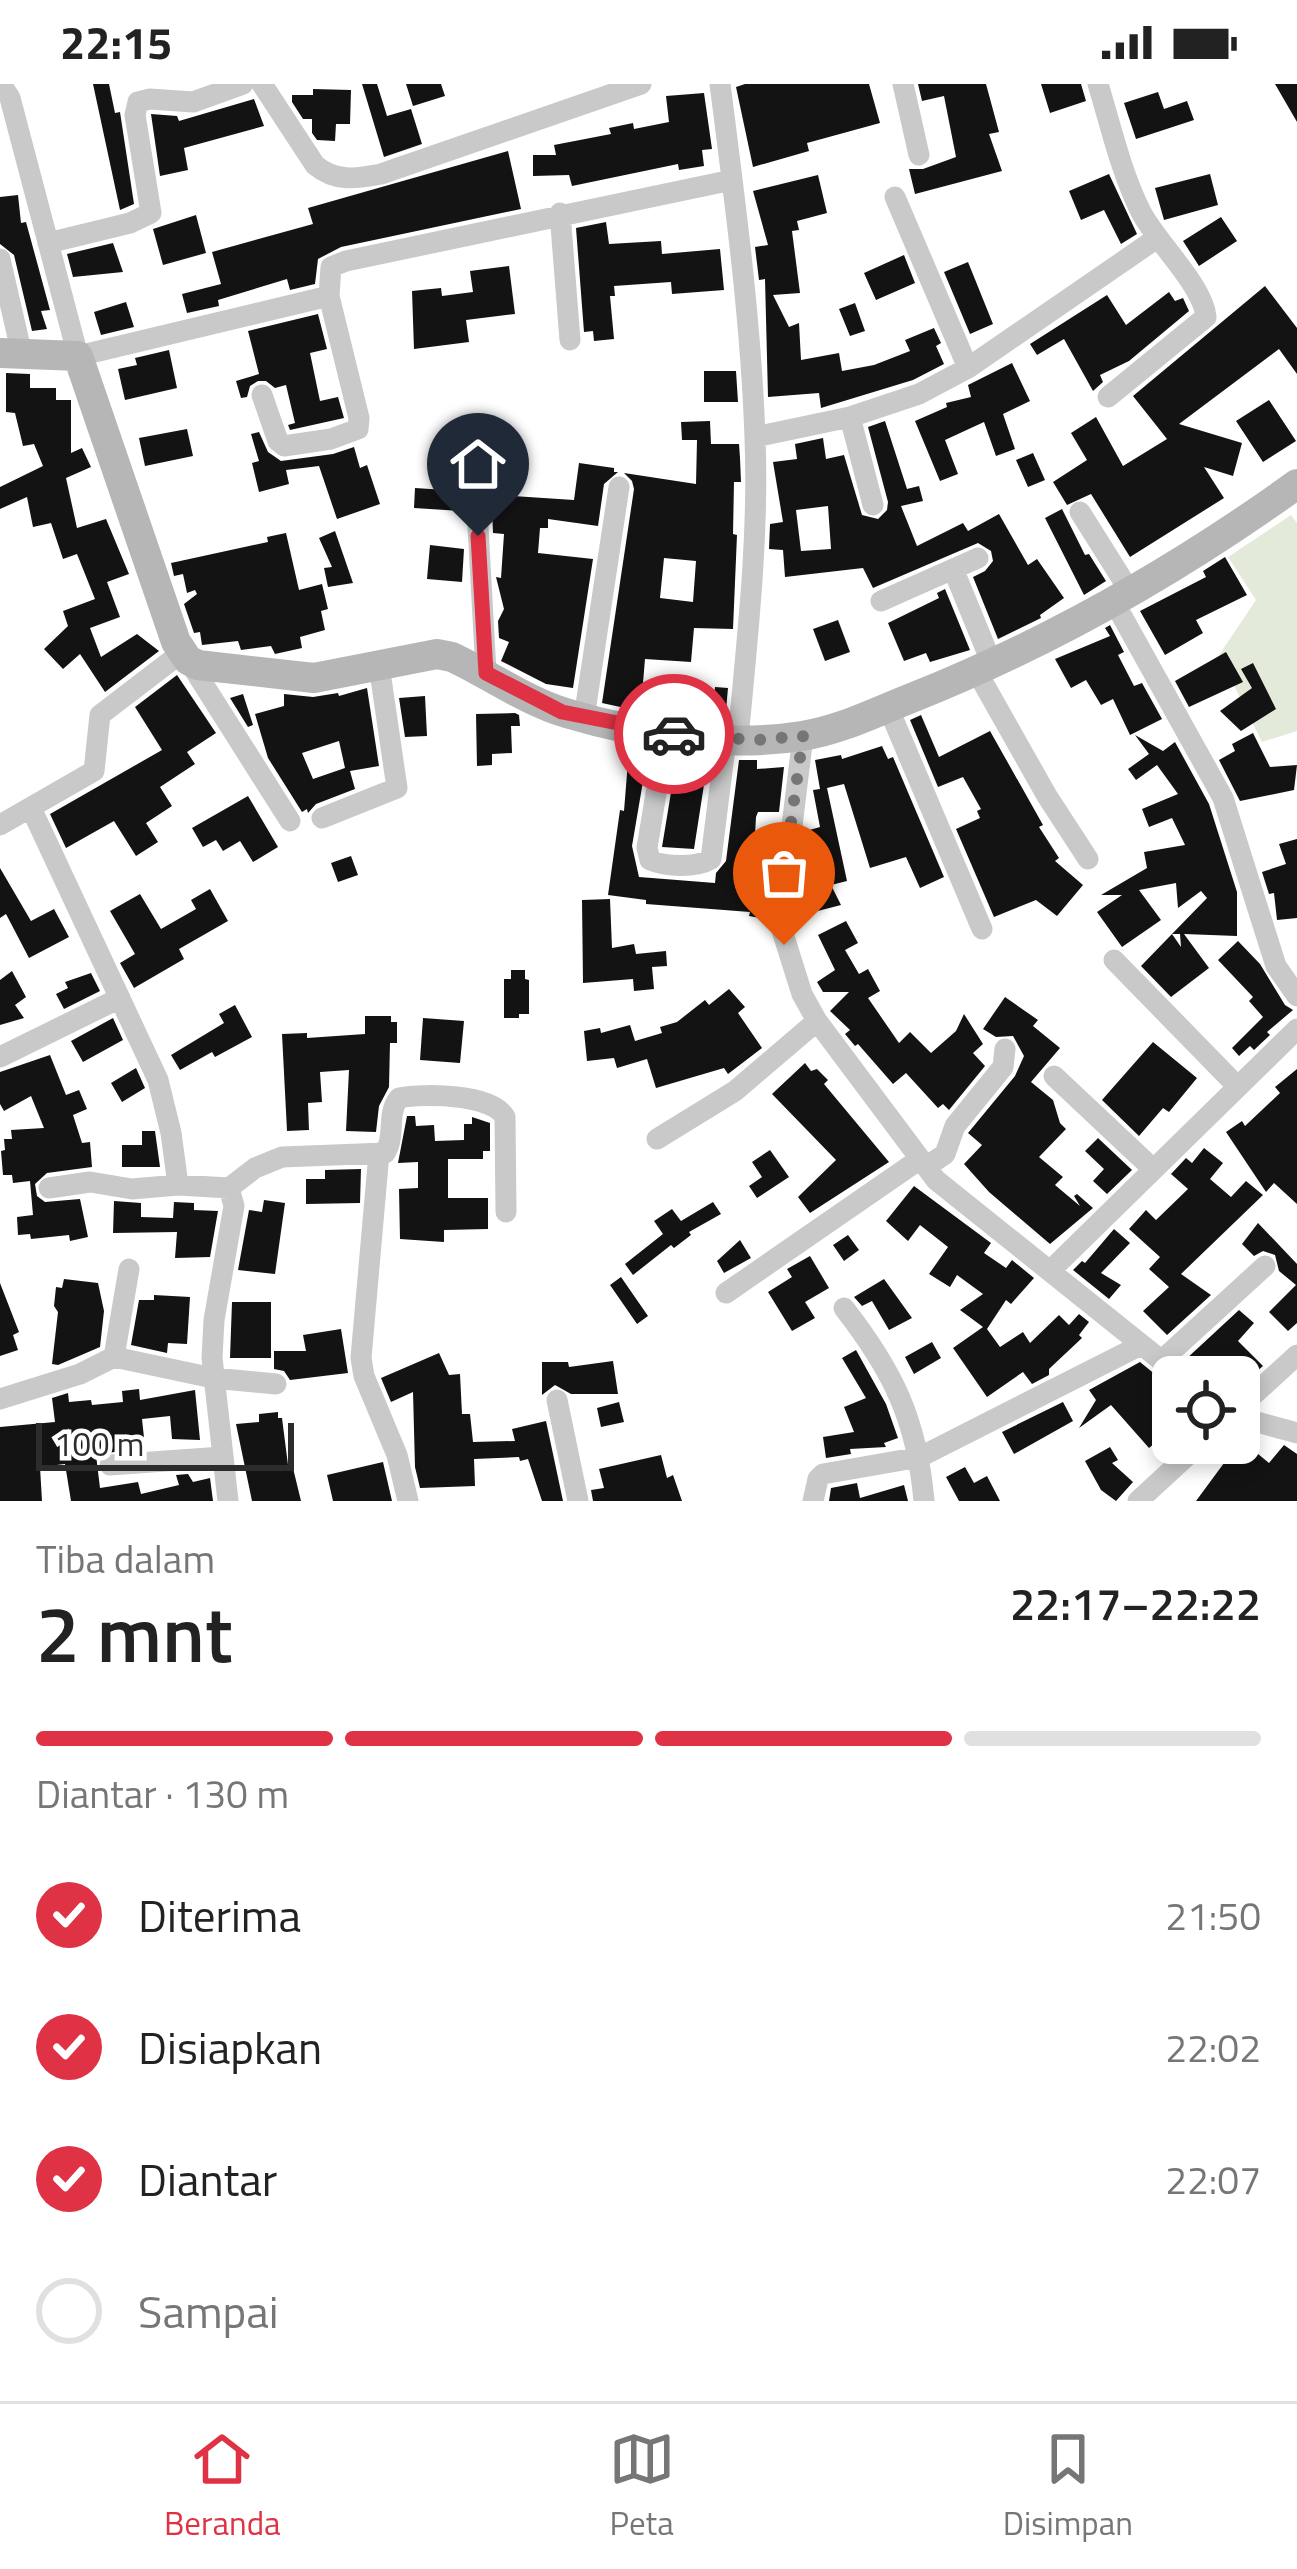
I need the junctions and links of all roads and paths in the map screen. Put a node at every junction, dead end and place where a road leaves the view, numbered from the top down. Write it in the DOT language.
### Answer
graph roads {
  1 [pos="1,84"];
  2 [pos="244,84"];
  3 [pos="262,84"];
  4 [pos="641,84"];
  5 [pos="719,84"];
  6 [pos="903,84"];
  7 [pos="1098,84"];
  8 [pos="8,124"];
  9 [pos="919,155"];
  10 [pos="732,179"];
  11 [pos="895,197"];
  12 [pos="560,213"];
  13 [pos="1157,238"];
  14 [pos="48,243"];
  15 [pos="0,259"];
  16 [pos="329,296"];
  17 [pos="570,340"];
  18 [pos="11,354"];
  19 [pos="78,356"];
  20 [pos="968,368"];
  21 [pos="262,395"];
  22 [pos="1108,397"];
  23 [pos="850,417"];
  24 [pos="755,437"];
  25 [pos="1297,484"];
  26 [pos="619,488"];
  27 [pos="476,491"];
  28 [pos="873,505"];
  29 [pos="1080,512"];
  30 [pos="978,559"];
  31 [pos="954,571"];
  32 [pos="1121,595"];
  33 [pos="881,601"];
  34 [pos="184,657"];
  35 [pos="379,665"];
  36 [pos="984,668"];
  37 [pos="486,673"];
  38 [pos="888,707"];
  39 [pos="584,718"];
  40 [pos="666,733"];
  41 [pos="803,736"];
  42 [pos="732,739"];
  43 [pos="31,808"];
  44 [pos="322,818"];
  45 [pos="290,820"];
  46 [pos="0,825"];
  47 [pos="1088,859"];
  48 [pos="982,928"];
  49 [pos="1114,960"];
  50 [pos="1297,996"];
  51 [pos="120,998"];
  52 [pos="817,1021"];
  53 [pos="1297,1029"];
  54 [pos="1005,1048"];
  55 [pos="0,1057"];
  56 [pos="1054,1076"];
  57 [pos="1237,1086"];
  58 [pos="657,1139"];
  59 [pos="379,1153"];
  60 [pos="923,1163"];
  61 [pos="1153,1169"];
  62 [pos="178,1185"];
  63 [pos="49,1188"];
  64 [pos="229,1188"];
  65 [pos="506,1211"];
  66 [pos="1265,1265"];
  67 [pos="129,1269"];
  68 [pos="1050,1270"];
  69 [pos="726,1293"];
  70 [pos="844,1308"];
  71 [pos="1141,1345"];
  72 [pos="1297,1355"];
  73 [pos="1155,1356"];
  74 [pos="1166,1356"];
  75 [pos="114,1357"];
  76 [pos="213,1378"];
  77 [pos="276,1384"];
  78 [pos="1260,1391"];
  79 [pos="0,1399"];
  80 [pos="557,1400"];
  81 [pos="1260,1420"];
  82 [pos="1297,1433"];
  83 [pos="222,1457"];
  84 [pos="920,1457"];
  85 [pos="1178,1464"];
  86 [pos="110,1465"];
  87 [pos="229,1501"];
  88 [pos="408,1501"];
  89 [pos="578,1501"];
  90 [pos="813,1501"];
  91 [pos="924,1501"];
  92 [pos="1138,1501"];
  1 -- 8 [label="street"];
  2 -- 14 [label="street"];
  3 -- 4 [label="street"];
  5 -- 10 [label="street"];
  6 -- 9 [label="street"];
  7 -- 13 [label="street"];
  8 -- 14 [label="street"];
  10 -- 12 [label="street"];
  10 -- 24 [label="street"];
  11 -- 20 [label="street"];
  12 -- 16 [label="street"];
  12 -- 17 [label="street"];
  13 -- 20 [label="street"];
  13 -- 22 [label="street"];
  14 -- 19 [label="street"];
  15 -- 18 [label="street"];
  16 -- 19 [label="street"];
  16 -- 21 [label="street"];
  18 -- 19 [label="street"];
  19 -- 34 [label="street"];
  20 -- 23 [label="street"];
  23 -- 24 [label="street"];
  23 -- 28 [label="street"];
  24 -- 42 [label="street"];
  25 -- 32 [label="street"];
  26 -- 39 [label="street"];
  27 -- 37 [label="street"];
  29 -- 32 [label="street"];
  30 -- 31 [label="street"];
  31 -- 33 [label="street"];
  31 -- 36 [label="street"];
  32 -- 36 [label="street"];
  32 -- 50 [label="street"];
  34 -- 35 [label="street"];
  34 -- 43 [label="street"];
  34 -- 45 [label="street"];
  35 -- 37 [label="street"];
  35 -- 44 [label="street"];
  36 -- 38 [label="street"];
  36 -- 47 [label="street"];
  37 -- 39 [label="street"];
  38 -- 41 [label="street"];
  38 -- 48 [label="street"];
  39 -- 40 [label="street"];
  40 -- 42 [label="street"];
  40 -- 42 [label="street"];
  41 -- 42 [label="street"];
  41 -- 52 [label="street"];
  43 -- 46 [label="street"];
  43 -- 51 [label="street"];
  49 -- 57 [label="street"];
  51 -- 55 [label="street"];
  51 -- 62 [label="street"];
  52 -- 58 [label="street"];
  52 -- 60 [label="street"];
  53 -- 57 [label="street"];
  54 -- 60 [label="street"];
  56 -- 61 [label="street"];
  57 -- 61 [label="street"];
  59 -- 64 [label="street"];
  59 -- 65 [label="street"];
  59 -- 88 [label="street"];
  60 -- 68 [label="street"];
  60 -- 69 [label="street"];
  61 -- 68 [label="street"];
  62 -- 63 [label="street"];
  62 -- 64 [label="street"];
  64 -- 76 [label="street"];
  66 -- 74 [label="street"];
  67 -- 75 [label="street"];
  68 -- 71 [label="street"];
  70 -- 84 [label="street"];
  71 -- 73 [label="street"];
  71 -- 84 [label="street"];
  72 -- 78 [label="street"];
  75 -- 76 [label="street"];
  75 -- 79 [label="street"];
  76 -- 77 [label="street"];
  76 -- 83 [label="street"];
  80 -- 89 [label="street"];
  81 -- 82 [label="street"];
  83 -- 86 [label="street"];
  83 -- 87 [label="street"];
  84 -- 90 [label="street"];
  84 -- 91 [label="street"];
  85 -- 92 [label="street"];
}
